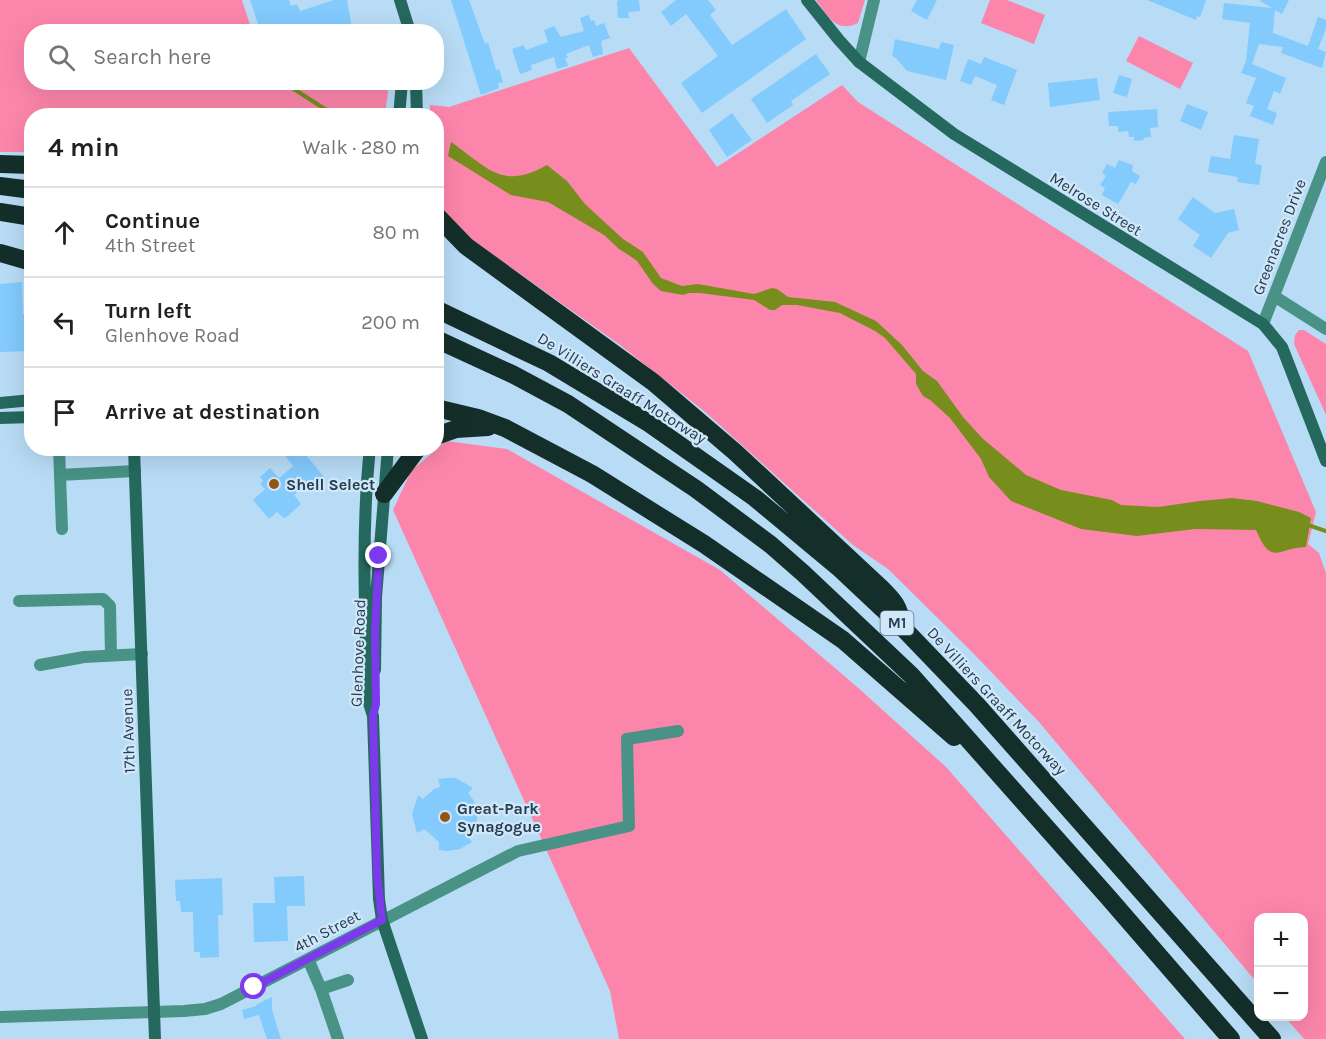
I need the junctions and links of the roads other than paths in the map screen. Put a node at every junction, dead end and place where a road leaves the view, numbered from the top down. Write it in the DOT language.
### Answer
graph roads {
  1 [pos="398,0"];
  2 [pos="807,0"];
  3 [pos="874,0"];
  4 [pos="400,24"];
  5 [pos="407,24"];
  6 [pos="859,62"];
  7 [pos="401,90"];
  8 [pos="416,90"];
  9 [pos="400,108"];
  10 [pos="417,108"];
  11 [pos="1326,162"];
  12 [pos="0,164"];
  13 [pos="24,165"];
  14 [pos="0,186"];
  15 [pos="24,189"];
  16 [pos="0,212"];
  17 [pos="24,216"];
  18 [pos="444,223"];
  19 [pos="444,237"];
  20 [pos="466,246"];
  21 [pos="0,253"];
  22 [pos="24,259"];
  23 [pos="1274,296"];
  24 [pos="444,313"];
  25 [pos="1263,324"];
  26 [pos="1326,329"];
  27 [pos="444,343"];
  28 [pos="24,401"];
  29 [pos="0,403"];
  30 [pos="444,410"];
  31 [pos="24,417"];
  32 [pos="0,418"];
  33 [pos="505,428"];
  34 [pos="444,434"];
  35 [pos="59,456"];
  36 [pos="134,456"];
  37 [pos="362,456"];
  38 [pos="369,456"];
  39 [pos="387,456"];
  40 [pos="412,456"];
  41 [pos="1326,461"];
  42 [pos="135,471"];
  43 [pos="60,475"];
  44 [pos="366,483"];
  45 [pos="384,494"];
  46 [pos="62,529"];
  47 [pos="19,601"];
  48 [pos="903,628"];
  49 [pos="142,654"];
  50 [pos="111,655"];
  51 [pos="40,665"];
  52 [pos="373,716"];
  53 [pos="678,731"];
  54 [pos="1026,804"];
  55 [pos="382,920"];
  56 [pos="308,959"];
  57 [pos="348,980"];
  58 [pos="321,989"];
  59 [pos="153,1011"];
  60 [pos="0,1017"];
  61 [pos="155,1039"];
  62 [pos="338,1039"];
  63 [pos="422,1039"];
  64 [pos="1231,1039"];
  65 [pos="1272,1039"];
  1 -- 4 [label="street"];
  1 -- 5 [label="street"];
  2 -- 6 [label="street, Melrose Street"];
  3 -- 6 [label="street"];
  6 -- 25 [label="street, Melrose Street"];
  7 -- 9 [label="street"];
  8 -- 10 [label="street"];
  11 -- 23 [label="street, Greenacres Drive"];
  12 -- 13 [label="highway"];
  14 -- 15 [label="highway"];
  16 -- 17 [label="highway"];
  18 -- 20 [label="highway"];
  19 -- 20 [label="highway"];
  20 -- 48 [label="highway"];
  21 -- 22 [label="highway"];
  23 -- 25 [label="street, Greenacres Drive"];
  23 -- 26 [label="street"];
  24 -- 48 [label="highway, De Villiers Graaff Motorway / M1"];
  25 -- 41 [label="street, Melrose Street"];
  27 -- 54 [label="highway, M1"];
  28 -- 29 [label="street"];
  30 -- 33 [label="highway"];
  31 -- 32 [label="street"];
  33 -- 34 [label="highway"];
  33 -- 54 [label="highway"];
  35 -- 43 [label="street"];
  36 -- 42 [label="street, 17th Avenue"];
  37 -- 44 [label="street"];
  38 -- 44 [label="street, Glenhove Road"];
  39 -- 45 [label="street, Glenhove Road"];
  40 -- 45 [label="highway"];
  42 -- 43 [label="street"];
  42 -- 49 [label="street, 17th Avenue"];
  43 -- 46 [label="street"];
  44 -- 52 [label="street, Glenhove Road"];
  45 -- 52 [label="street, Glenhove Road"];
  47 -- 50 [label="street"];
  48 -- 65 [label="highway, De Villiers Graaff Motorway / M1"];
  49 -- 50 [label="street"];
  49 -- 59 [label="street, 17th Avenue"];
  50 -- 51 [label="street"];
  52 -- 55 [label="street, Glenhove Road"];
  53 -- 55 [label="street, 4th Street"];
  54 -- 64 [label="highway, M1"];
  55 -- 56 [label="street, 4th Street"];
  55 -- 63 [label="street, Glenhove Road"];
  56 -- 58 [label="street"];
  56 -- 59 [label="street, 4th Street"];
  57 -- 58 [label="street"];
  58 -- 62 [label="street"];
  59 -- 60 [label="street, 4th Street"];
  59 -- 61 [label="street, 17th Avenue"];
}
